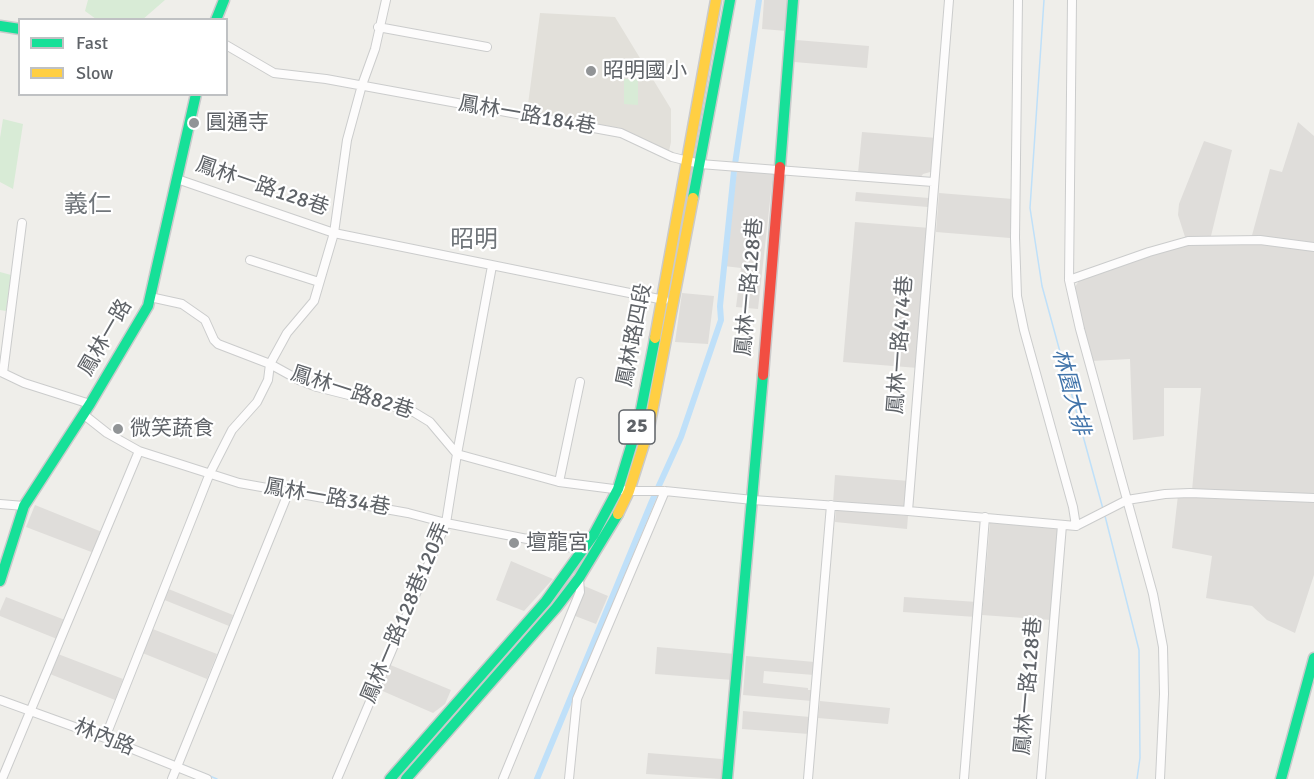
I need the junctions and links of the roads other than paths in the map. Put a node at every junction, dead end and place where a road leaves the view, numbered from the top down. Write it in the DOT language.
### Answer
graph roads {
  1 [pos="224,0"];
  2 [pos="386,0"];
  3 [pos="716,0"];
  4 [pos="730,0"];
  5 [pos="794,0"];
  6 [pos="949,0"];
  7 [pos="1018,0"];
  8 [pos="1072,0"];
  9 [pos="217,18"];
  10 [pos="0,26"];
  11 [pos="378,27"];
  12 [pos="18,29"];
  13 [pos="228,46"];
  14 [pos="487,47"];
  15 [pos="362,85"];
  16 [pos="196,96"];
  17 [pos="687,161"];
  18 [pos="700,164"];
  19 [pos="779,169"];
  20 [pos="177,179"];
  21 [pos="933,182"];
  22 [pos="22,223"];
  23 [pos="334,233"];
  24 [pos="1314,247"];
  25 [pos="250,260"];
  26 [pos="492,266"];
  27 [pos="1069,280"];
  28 [pos="319,282"];
  29 [pos="150,297"];
  30 [pos="662,299"];
  31 [pos="674,303"];
  32 [pos="270,364"];
  33 [pos="580,382"];
  34 [pos="90,404"];
  35 [pos="83,414"];
  36 [pos="139,451"];
  37 [pos="457,454"];
  38 [pos="210,473"];
  39 [pos="559,482"];
  40 [pos="618,489"];
  41 [pos="289,491"];
  42 [pos="629,491"];
  43 [pos="663,492"];
  44 [pos="1314,498"];
  45 [pos="753,500"];
  46 [pos="1124,502"];
  47 [pos="0,504"];
  48 [pos="831,505"];
  49 [pos="24,506"];
  50 [pos="908,511"];
  51 [pos="984,517"];
  52 [pos="446,523"];
  53 [pos="1062,525"];
  54 [pos="1078,525"];
  55 [pos="583,550"];
  56 [pos="574,564"];
  57 [pos="579,578"];
  58 [pos="0,582"];
  59 [pos="1314,658"];
  60 [pos="0,700"];
  61 [pos="30,710"];
  62 [pos="105,738"];
  63 [pos="176,768"];
  64 [pos="2,779"];
  65 [pos="172,779"];
  66 [pos="207,779"];
  67 [pos="337,779"];
  68 [pos="390,779"];
  69 [pos="406,779"];
  70 [pos="503,779"];
  71 [pos="569,779"];
  72 [pos="727,779"];
  73 [pos="808,779"];
  74 [pos="964,779"];
  75 [pos="1041,779"];
  76 [pos="1160,779"];
  77 [pos="1281,779"];
  1 -- 9 [label="main road"];
  2 -- 11 [label="street"];
  3 -- 17 [label="main road, 鳳林路四段 / 25"];
  4 -- 18 [label="main road, 鳳林路四段 / 25"];
  5 -- 19 [label="main road"];
  6 -- 21 [label="street, 鳳林一路474巷"];
  7 -- 54 [label="street"];
  8 -- 27 [label="street"];
  10 -- 12 [label="main road"];
  11 -- 14 [label="street"];
  11 -- 15 [label="street"];
  13 -- 15 [label="street, 鳳林一路184巷"];
  15 -- 17 [label="street, 鳳林一路184巷"];
  15 -- 23 [label="street"];
  16 -- 20 [label="main road, 鳳林一路"];
  17 -- 18 [label="street"];
  17 -- 30 [label="main road, 鳳林路四段 / 25"];
  18 -- 19 [label="street"];
  18 -- 31 [label="main road, 鳳林路四段 / 25"];
  19 -- 21 [label="street"];
  19 -- 45 [label="main road, 鳳林一路128巷"];
  20 -- 23 [label="street, 鳳林一路128巷"];
  20 -- 29 [label="main road, 鳳林一路"];
  21 -- 50 [label="street, 鳳林一路474巷"];
  22 -- 34 [label="street"];
  23 -- 26 [label="street, 鳳林一路128巷"];
  23 -- 28 [label="street, 鳳林一路128巷"];
  24 -- 27 [label="street"];
  25 -- 28 [label="street"];
  26 -- 30 [label="street, 鳳林一路128巷"];
  26 -- 37 [label="street, 鳳林一路128巷120弄"];
  27 -- 46 [label="street"];
  28 -- 32 [label="street, 鳳林一路128巷"];
  29 -- 32 [label="street, 鳳林一路82巷"];
  29 -- 34 [label="main road, 鳳林一路"];
  30 -- 31 [label="street, 鳳林一路128巷"];
  30 -- 40 [label="main road, 鳳林路四段 / 25"];
  31 -- 42 [label="main road, 鳳林路四段 / 25"];
  32 -- 37 [label="street, 鳳林一路82巷"];
  32 -- 38 [label="street, 鳳林一路128巷"];
  33 -- 39 [label="street"];
  34 -- 35 [label="main road, 鳳林一路"];
  35 -- 36 [label="street, 鳳林一路34巷"];
  35 -- 49 [label="main road, 鳳林一路"];
  36 -- 38 [label="street, 鳳林一路34巷"];
  36 -- 61 [label="street"];
  37 -- 39 [label="street"];
  37 -- 52 [label="street, 鳳林一路128巷120弄"];
  38 -- 41 [label="street, 鳳林一路34巷"];
  38 -- 62 [label="street, 鳳林一路128巷"];
  39 -- 40 [label="street"];
  40 -- 42 [label="street"];
  40 -- 55 [label="main road, 鳳林路四段 / 25"];
  41 -- 52 [label="street, 鳳林一路34巷"];
  41 -- 63 [label="street"];
  42 -- 43 [label="street"];
  42 -- 57 [label="main road, 鳳林路四段 / 25"];
  43 -- 45 [label="street"];
  43 -- 71 [label="street"];
  44 -- 46 [label="street"];
  45 -- 48 [label="street"];
  45 -- 72 [label="main road, 鳳林一路128巷"];
  46 -- 54 [label="street"];
  46 -- 76 [label="street"];
  47 -- 49 [label="street"];
  48 -- 50 [label="street"];
  48 -- 73 [label="street"];
  49 -- 58 [label="main road, 鳳林一路"];
  50 -- 51 [label="street"];
  51 -- 53 [label="street"];
  51 -- 74 [label="street"];
  52 -- 55 [label="street, 鳳林一路34巷"];
  52 -- 67 [label="street, 鳳林一路128巷120弄"];
  53 -- 54 [label="street"];
  53 -- 75 [label="street, 鳳林一路128巷"];
  55 -- 56 [label="main road, 鳳林路四段 / 25"];
  56 -- 57 [label="street"];
  56 -- 68 [label="main road, 鳳林路四段 / 25"];
  57 -- 69 [label="main road, 鳳林路四段 / 25"];
  57 -- 70 [label="street"];
  59 -- 77 [label="main road"];
  60 -- 61 [label="street, 林內路"];
  61 -- 62 [label="street, 林內路"];
  61 -- 64 [label="street"];
  62 -- 63 [label="street, 林內路"];
  63 -- 65 [label="street"];
  63 -- 66 [label="street, 林內路"];
}
